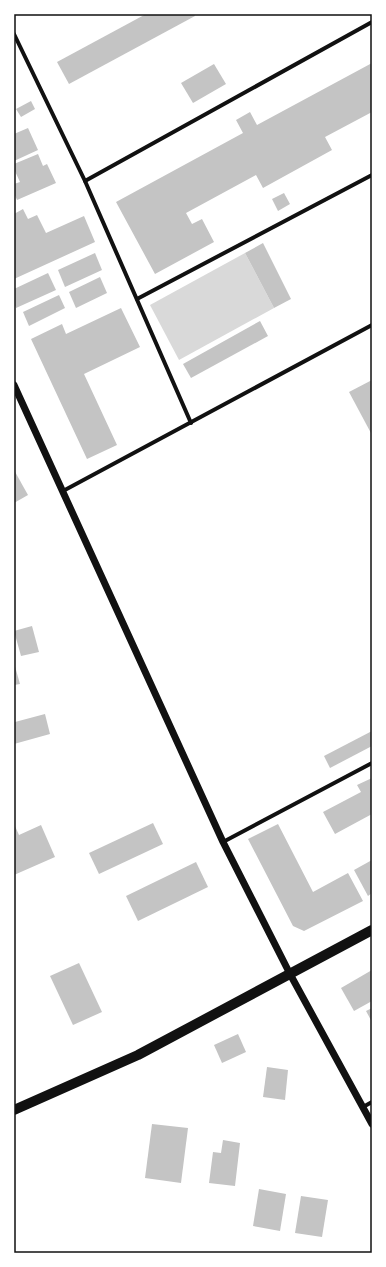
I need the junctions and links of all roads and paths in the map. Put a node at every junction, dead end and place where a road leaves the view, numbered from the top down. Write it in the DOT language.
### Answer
graph roads {
  1 [pos="372,22"];
  2 [pos="14,34"];
  3 [pos="372,175"];
  4 [pos="85,181"];
  5 [pos="137,299"];
  6 [pos="372,325"];
  7 [pos="14,385"];
  8 [pos="191,423"];
  9 [pos="63,491"];
  10 [pos="372,763"];
  11 [pos="223,842"];
  12 [pos="372,930"];
  13 [pos="290,974"];
  14 [pos="372,1102"];
  15 [pos="363,1107"];
  16 [pos="14,1110"];
  17 [pos="372,1124"];
  1 -- 4 [label="street"];
  2 -- 4 [label="street"];
  3 -- 5 [label="street"];
  4 -- 5 [label="street"];
  5 -- 8 [label="street"];
  6 -- 8 [label="street"];
  7 -- 9 [label="street"];
  8 -- 9 [label="street"];
  9 -- 11 [label="street"];
  10 -- 11 [label="street"];
  11 -- 13 [label="street"];
  12 -- 13 [label="main road"];
  13 -- 15 [label="street"];
  13 -- 16 [label="main road"];
  14 -- 15 [label="street"];
  15 -- 17 [label="street"];
}
